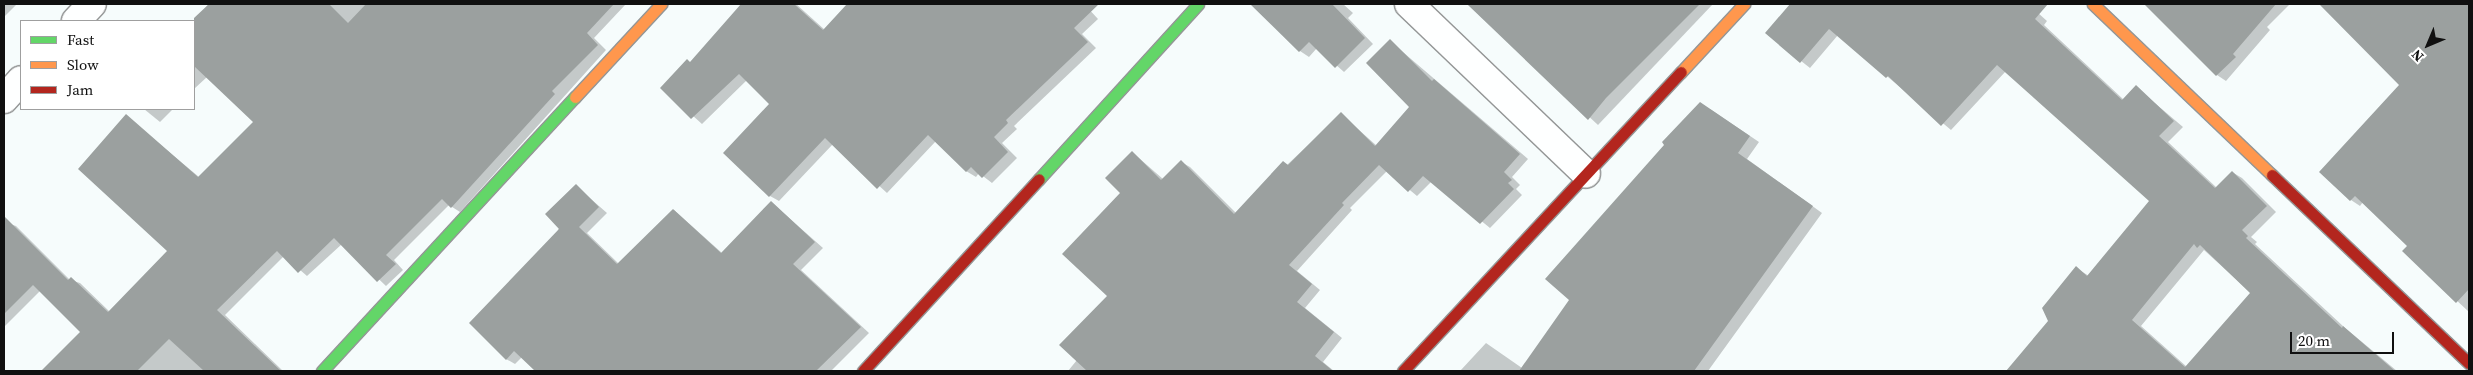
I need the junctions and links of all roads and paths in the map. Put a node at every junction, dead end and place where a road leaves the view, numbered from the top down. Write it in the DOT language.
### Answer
graph roads {
  1 [pos="92,4"];
  2 [pos="661,4"];
  3 [pos="1198,4"];
  4 [pos="1409,4"];
  5 [pos="1744,4"];
  6 [pos="2093,4"];
  7 [pos="77,20"];
  8 [pos="20,81"];
  9 [pos="4,99"];
  10 [pos="1586,174"];
  11 [pos="2469,363"];
  12 [pos="322,371"];
  13 [pos="864,371"];
  14 [pos="1403,371"];
  1 -- 7 [label="street"];
  2 -- 12 [label="street"];
  3 -- 13 [label="street"];
  4 -- 10 [label="street"];
  5 -- 10 [label="street"];
  6 -- 11 [label="street"];
  8 -- 9 [label="street"];
  10 -- 14 [label="street"];
}
